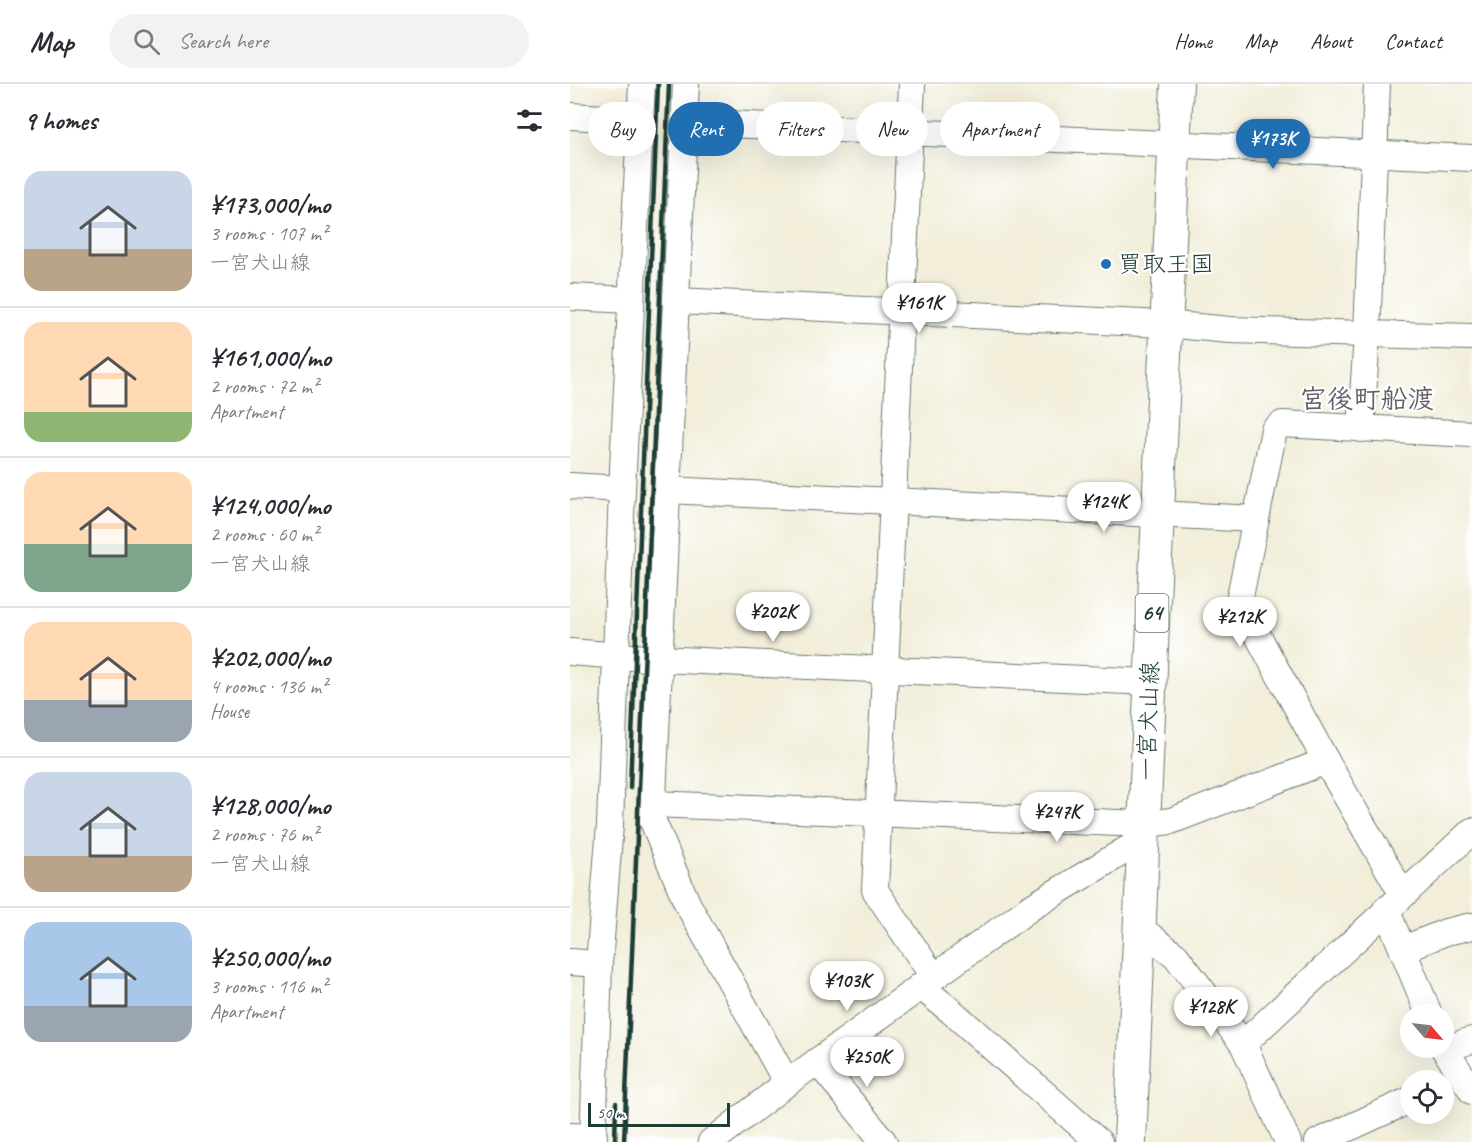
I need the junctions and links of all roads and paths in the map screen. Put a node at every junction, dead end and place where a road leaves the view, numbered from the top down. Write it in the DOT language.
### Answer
graph roads {
  1 [pos="642,84"];
  2 [pos="686,84"];
  3 [pos="912,84"];
  4 [pos="1177,84"];
  5 [pos="1377,84"];
  6 [pos="641,102"];
  7 [pos="686,102"];
  8 [pos="911,102"];
  9 [pos="570,117"];
  10 [pos="588,118"];
  11 [pos="744,125"];
  12 [pos="856,130"];
  13 [pos="928,133"];
  14 [pos="1174,145"];
  15 [pos="1374,153"];
  16 [pos="638,156"];
  17 [pos="683,156"];
  18 [pos="908,156"];
  19 [pos="1472,158"];
  20 [pos="570,297"];
  21 [pos="631,300"];
  22 [pos="676,301"];
  23 [pos="901,311"];
  24 [pos="1165,324"];
  25 [pos="1367,334"];
  26 [pos="1472,337"];
  27 [pos="1361,429"];
  28 [pos="1472,434"];
  29 [pos="570,486"];
  30 [pos="622,489"];
  31 [pos="667,490"];
  32 [pos="892,501"];
  33 [pos="1156,514"];
  34 [pos="1256,519"];
  35 [pos="570,652"];
  36 [pos="615,657"];
  37 [pos="659,659"];
  38 [pos="886,669"];
  39 [pos="1149,682"];
  40 [pos="1326,761"];
  41 [pos="653,804"];
  42 [pos="878,814"];
  43 [pos="1472,831"];
  44 [pos="1144,832"];
  45 [pos="1395,902"];
  46 [pos="1472,926"];
  47 [pos="1140,928"];
  48 [pos="1403,949"];
  49 [pos="570,962"];
  50 [pos="599,964"];
  51 [pos="926,981"];
  52 [pos="1426,1004"];
  53 [pos="1472,1040"];
  54 [pos="1243,1044"];
  55 [pos="1454,1045"];
  56 [pos="1448,1058"];
  57 [pos="818,1061"];
  58 [pos="787,1083"];
  59 [pos="1459,1084"];
  60 [pos="1400,1105"];
  61 [pos="586,1138"];
  62 [pos="715,1141"];
  63 [pos="884,1142"];
  64 [pos="1099,1142"];
  65 [pos="1130,1142"];
  66 [pos="1288,1142"];
  67 [pos="1318,1142"];
  1 -- 6 [label="street"];
  2 -- 7 [label="street"];
  3 -- 8 [label="street"];
  4 -- 14 [label="main road, 一宮犬山線 / 64"];
  5 -- 15 [label="street"];
  9 -- 10 [label="street"];
  11 -- 12 [label="street"];
  13 -- 14 [label="street"];
  14 -- 15 [label="street"];
  14 -- 24 [label="main road, 一宮犬山線 / 64"];
  15 -- 19 [label="street"];
  15 -- 25 [label="street"];
  16 -- 21 [label="street"];
  17 -- 22 [label="street"];
  18 -- 23 [label="street"];
  20 -- 21 [label="street"];
  21 -- 30 [label="street"];
  22 -- 23 [label="street"];
  22 -- 31 [label="street"];
  23 -- 24 [label="street"];
  23 -- 32 [label="street"];
  24 -- 25 [label="street"];
  24 -- 33 [label="main road, 一宮犬山線 / 64"];
  25 -- 26 [label="street"];
  25 -- 27 [label="street"];
  27 -- 28 [label="street"];
  27 -- 34 [label="street"];
  29 -- 30 [label="street"];
  30 -- 36 [label="street"];
  31 -- 32 [label="street"];
  31 -- 37 [label="street"];
  32 -- 33 [label="street"];
  32 -- 38 [label="street"];
  33 -- 34 [label="street"];
  33 -- 39 [label="main road, 一宮犬山線 / 64"];
  34 -- 40 [label="street"];
  35 -- 36 [label="street"];
  36 -- 37 [label="street"];
  36 -- 50 [label="street"];
  37 -- 38 [label="street"];
  37 -- 41 [label="street"];
  38 -- 39 [label="street"];
  38 -- 42 [label="street"];
  39 -- 44 [label="main road, 一宮犬山線 / 64"];
  40 -- 44 [label="street"];
  40 -- 45 [label="street"];
  41 -- 42 [label="street"];
  41 -- 58 [label="street"];
  42 -- 44 [label="street"];
  42 -- 51 [label="street"];
  43 -- 45 [label="street"];
  44 -- 47 [label="main road, 一宮犬山線 / 64"];
  44 -- 51 [label="street"];
  45 -- 48 [label="street"];
  45 -- 54 [label="street"];
  46 -- 48 [label="street"];
  47 -- 54 [label="street"];
  47 -- 65 [label="main road, 一宮犬山線 / 64"];
  48 -- 52 [label="street"];
  49 -- 50 [label="street"];
  50 -- 61 [label="street"];
  51 -- 57 [label="street"];
  51 -- 64 [label="street"];
  53 -- 55 [label="street"];
  54 -- 66 [label="street"];
  56 -- 59 [label="street"];
  57 -- 58 [label="street"];
  57 -- 63 [label="street"];
  58 -- 62 [label="street"];
  60 -- 67 [label="street"];
}
